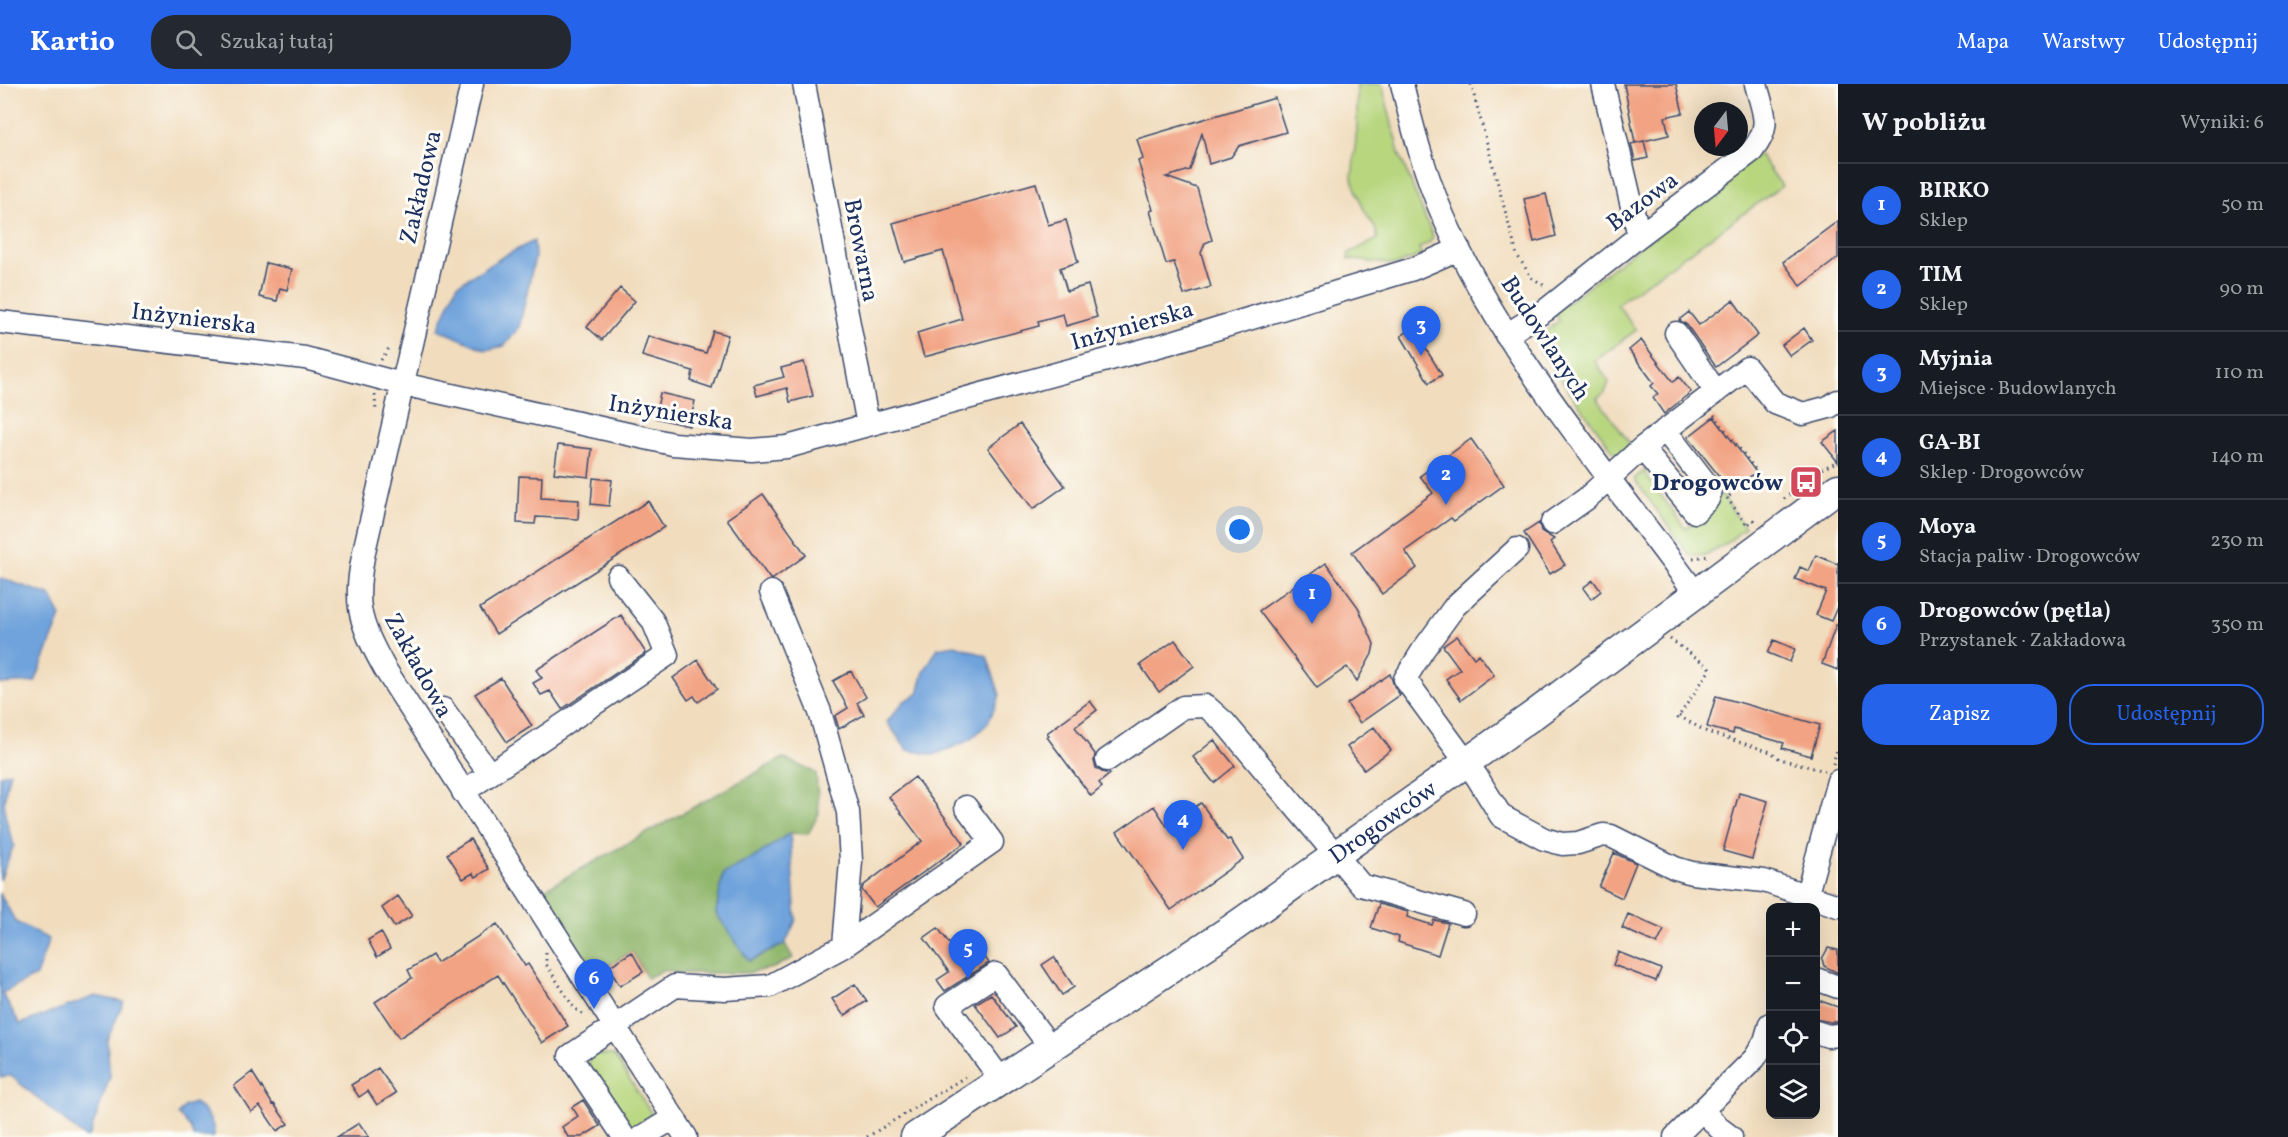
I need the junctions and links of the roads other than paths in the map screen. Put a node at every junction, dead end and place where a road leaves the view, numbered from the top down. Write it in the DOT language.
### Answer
graph roads {
  1 [pos="472,84"];
  2 [pos="804,84"];
  3 [pos="1402,84"];
  4 [pos="1603,84"];
  5 [pos="1756,84"];
  6 [pos="1639,236"];
  7 [pos="1460,249"];
  8 [pos="0,322"];
  9 [pos="1676,333"];
  10 [pos="1506,335"];
  11 [pos="402,384"];
  12 [pos="1712,400"];
  13 [pos="1838,401"];
  14 [pos="868,425"];
  15 [pos="1665,430"];
  16 [pos="1642,448"];
  17 [pos="1610,477"];
  18 [pos="1838,488"];
  19 [pos="1552,523"];
  20 [pos="1517,549"];
  21 [pos="618,577"];
  22 [pos="771,592"];
  23 [pos="1696,594"];
  24 [pos="443,709"];
  25 [pos="1107,760"];
  26 [pos="1466,762"];
  27 [pos="489,773"];
  28 [pos="1833,773"];
  29 [pos="463,792"];
  30 [pos="966,807"];
  31 [pos="1832,832"];
  32 [pos="1335,854"];
  33 [pos="1805,902"];
  34 [pos="1838,906"];
  35 [pos="1464,914"];
  36 [pos="844,946"];
  37 [pos="1820,981"];
  38 [pos="1838,987"];
  39 [pos="609,1031"];
  40 [pos="1820,1034"];
  41 [pos="1838,1035"];
  42 [pos="1766,1038"];
  43 [pos="1051,1048"];
  44 [pos="1002,1081"];
  45 [pos="1703,1111"];
  46 [pos="674,1118"];
  47 [pos="624,1137"];
  48 [pos="642,1137"];
  49 [pos="686,1137"];
  50 [pos="915,1137"];
  51 [pos="1676,1137"];
  52 [pos="1731,1137"];
  1 -- 11 [label="street, Zakładowa"];
  2 -- 14 [label="street, Browarna"];
  3 -- 7 [label="street, Budowlanych"];
  4 -- 6 [label="street"];
  5 -- 6 [label="street, Bazowa"];
  6 -- 10 [label="street, Bazowa"];
  7 -- 10 [label="street, Budowlanych"];
  7 -- 14 [label="street, Inżynierska"];
  8 -- 11 [label="street, Inżynierska"];
  9 -- 12 [label="street"];
  10 -- 17 [label="street, Budowlanych"];
  11 -- 14 [label="street, Inżynierska"];
  11 -- 29 [label="street, Zakładowa"];
  12 -- 13 [label="street"];
  12 -- 15 [label="street"];
  15 -- 16 [label="street"];
  15 -- 16 [label="street"];
  16 -- 17 [label="street"];
  17 -- 19 [label="street"];
  17 -- 23 [label="street, Budowlanych"];
  18 -- 23 [label="main road, Drogowców"];
  20 -- 26 [label="street"];
  21 -- 27 [label="street"];
  22 -- 36 [label="street"];
  23 -- 26 [label="main road, Drogowców"];
  24 -- 27 [label="street"];
  25 -- 32 [label="street"];
  26 -- 32 [label="main road, Drogowców"];
  26 -- 33 [label="street"];
  27 -- 29 [label="street"];
  28 -- 31 [label="street"];
  29 -- 39 [label="street, Zakładowa"];
  30 -- 36 [label="street"];
  31 -- 33 [label="street"];
  32 -- 35 [label="street"];
  32 -- 43 [label="main road, Drogowców"];
  33 -- 34 [label="street"];
  36 -- 39 [label="street"];
  37 -- 38 [label="street"];
  39 -- 46 [label="street, Zakładowa"];
  39 -- 47 [label="street"];
  40 -- 41 [label="street"];
  42 -- 45 [label="street"];
  43 -- 44 [label="main road, Drogowców"];
  43 -- 44 [label="street"];
  44 -- 50 [label="main road, Drogowców"];
  45 -- 51 [label="street"];
  45 -- 52 [label="street"];
  46 -- 48 [label="street"];
  46 -- 49 [label="street, Zakładowa"];
}
